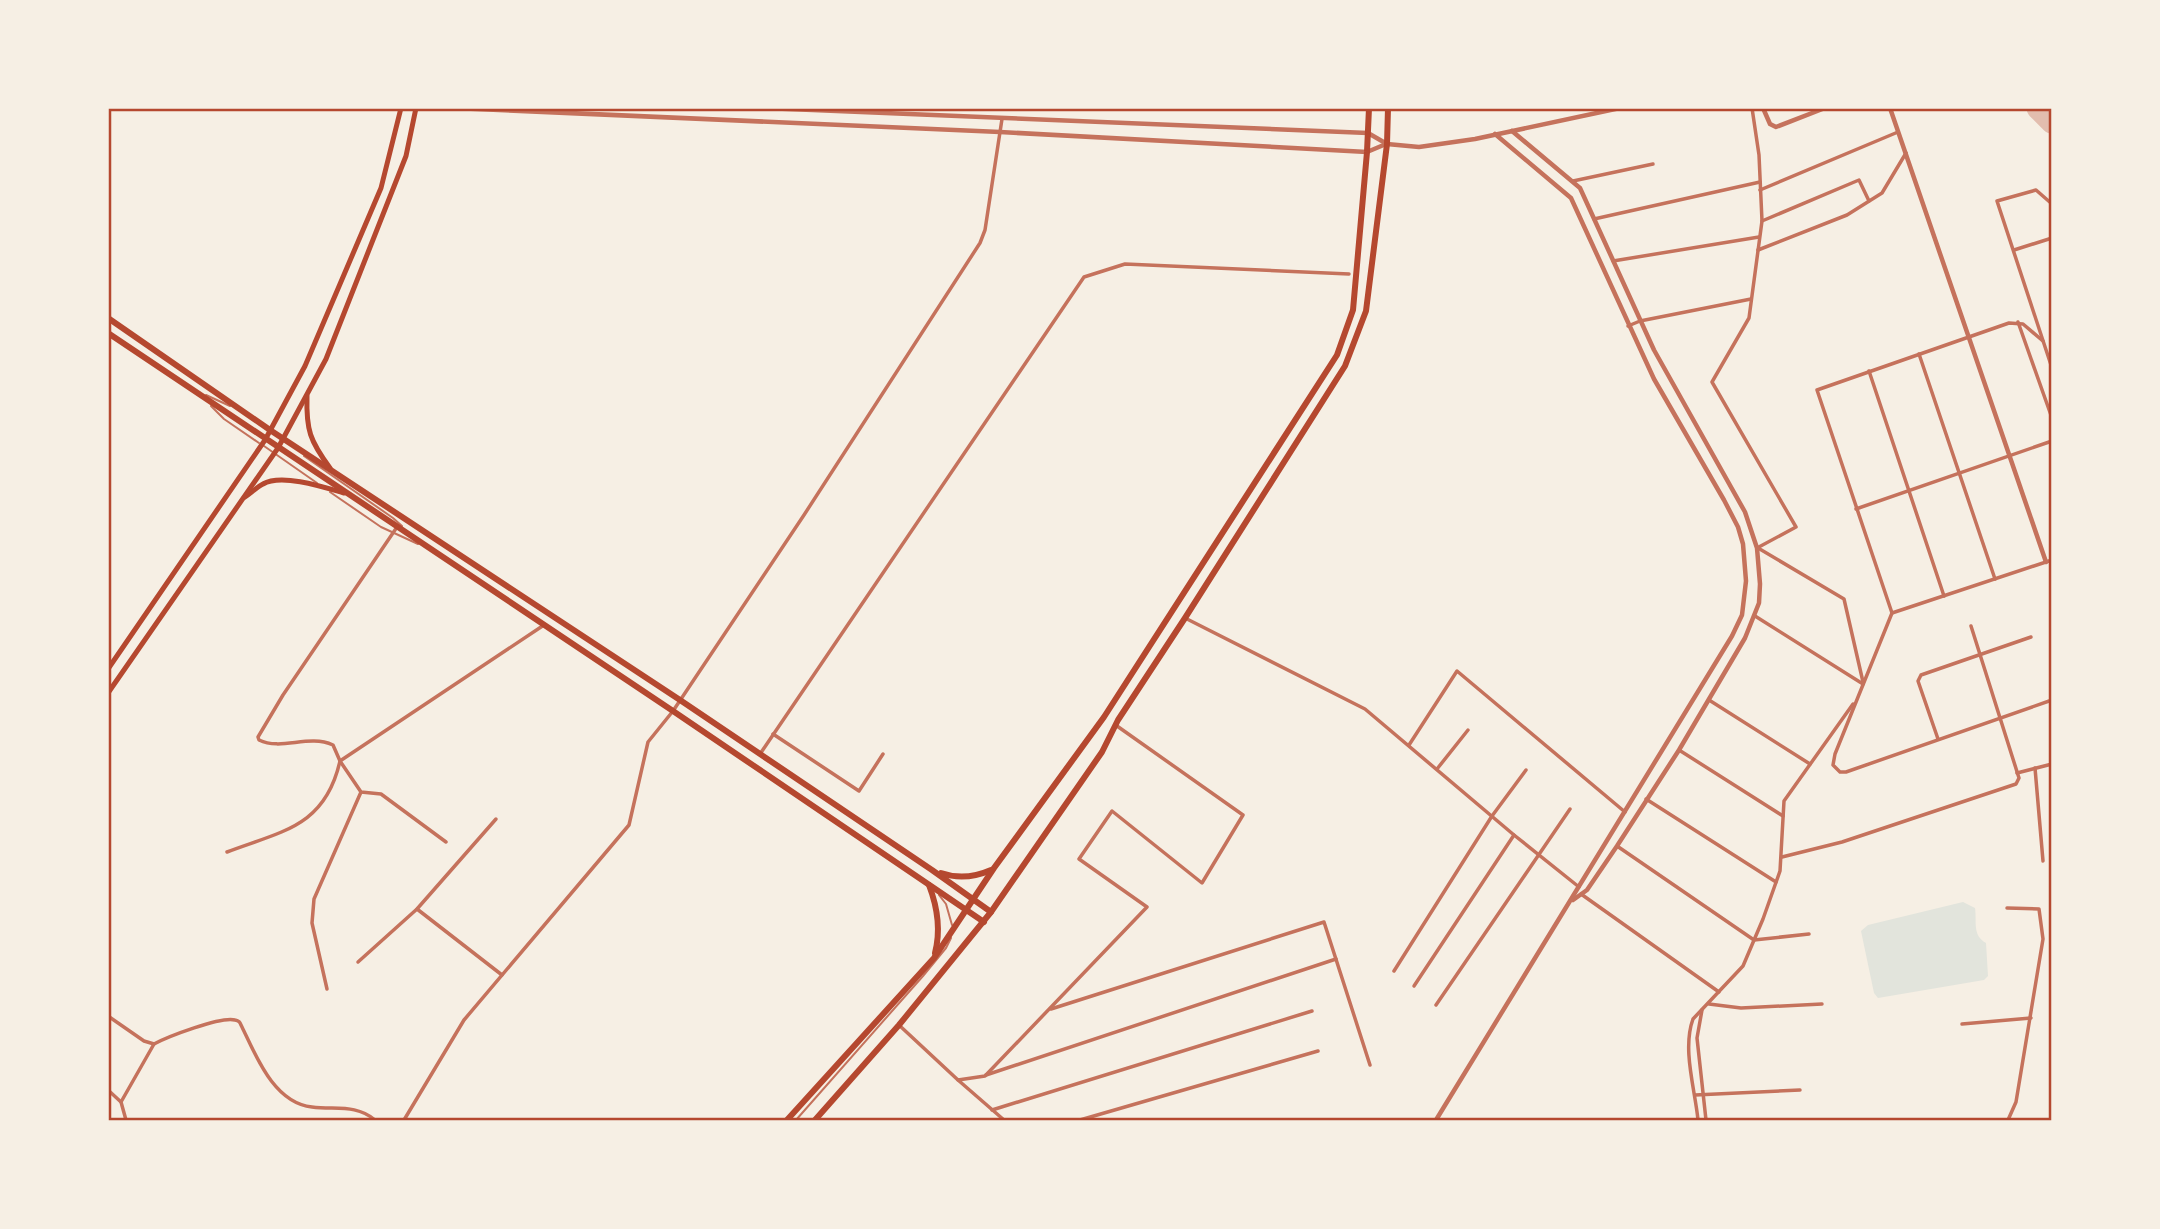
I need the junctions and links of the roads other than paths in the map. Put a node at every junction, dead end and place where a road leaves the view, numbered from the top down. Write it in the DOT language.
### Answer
graph roads {
  1 [pos="401,108"];
  2 [pos="416,108"];
  3 [pos="454,108"];
  4 [pos="764,108"];
  5 [pos="1369,108"];
  6 [pos="1388,108"];
  7 [pos="1620,108"];
  8 [pos="1752,108"];
  9 [pos="1763,108"];
  10 [pos="1825,108"];
  11 [pos="1891,108"];
  12 [pos="1002,118"];
  13 [pos="1512,131"];
  14 [pos="1000,132"];
  15 [pos="1898,132"];
  16 [pos="1368,133"];
  17 [pos="1495,134"];
  18 [pos="1387,144"];
  19 [pos="1367,152"];
  20 [pos="1906,153"];
  21 [pos="1653,164"];
  22 [pos="1573,181"];
  23 [pos="1760,181"];
  24 [pos="1760,190"];
  25 [pos="1869,201"];
  26 [pos="2052,204"];
  27 [pos="1594,219"];
  28 [pos="1762,221"];
  29 [pos="1759,237"];
  30 [pos="2052,238"];
  31 [pos="1758,250"];
  32 [pos="2014,250"];
  33 [pos="1611,261"];
  34 [pos="1349,274"];
  35 [pos="1752,299"];
  36 [pos="108,317"];
  37 [pos="1640,321"];
  38 [pos="2018,322"];
  39 [pos="1628,326"];
  40 [pos="108,332"];
  41 [pos="1969,337"];
  42 [pos="2043,341"];
  43 [pos="1919,354"];
  44 [pos="2049,354"];
  45 [pos="2052,368"];
  46 [pos="1869,371"];
  47 [pos="197,391"];
  48 [pos="307,393"];
  49 [pos="2052,418"];
  50 [pos="270,430"];
  51 [pos="283,438"];
  52 [pos="265,440"];
  53 [pos="2052,441"];
  54 [pos="278,448"];
  55 [pos="2009,456"];
  56 [pos="332,471"];
  57 [pos="1959,473"];
  58 [pos="1909,490"];
  59 [pos="347,494"];
  60 [pos="240,501"];
  61 [pos="1856,509"];
  62 [pos="397,527"];
  63 [pos="419,544"];
  64 [pos="1757,548"];
  65 [pos="2049,561"];
  66 [pos="1995,579"];
  67 [pos="1944,596"];
  68 [pos="1892,613"];
  69 [pos="1755,616"];
  70 [pos="1185,618"];
  71 [pos="545,624"];
  72 [pos="1971,626"];
  73 [pos="2031,638"];
  74 [pos="1979,654"];
  75 [pos="110,665"];
  76 [pos="1863,684"];
  77 [pos="108,693"];
  78 [pos="1858,696"];
  79 [pos="680,700"];
  80 [pos="1709,700"];
  81 [pos="2052,700"];
  82 [pos="673,710"];
  83 [pos="1999,717"];
  84 [pos="1115,725"];
  85 [pos="1468,730"];
  86 [pos="773,734"];
  87 [pos="1938,739"];
  88 [pos="1409,745"];
  89 [pos="1679,750"];
  90 [pos="760,754"];
  91 [pos="883,754"];
  92 [pos="340,761"];
  93 [pos="1810,764"];
  94 [pos="2052,764"];
  95 [pos="2035,768"];
  96 [pos="1437,769"];
  97 [pos="1527,770"];
  98 [pos="2017,773"];
  99 [pos="361,792"];
  100 [pos="1646,799"];
  101 [pos="1570,809"];
  102 [pos="1625,812"];
  103 [pos="1492,816"];
  104 [pos="1783,816"];
  105 [pos="496,819"];
  106 [pos="1514,835"];
  107 [pos="446,842"];
  108 [pos="1617,846"];
  109 [pos="227,852"];
  110 [pos="1539,855"];
  111 [pos="1781,858"];
  112 [pos="2043,861"];
  113 [pos="994,869"];
  114 [pos="932,870"];
  115 [pos="1776,882"];
  116 [pos="928,883"];
  117 [pos="1579,891"];
  118 [pos="974,898"];
  119 [pos="2007,908"];
  120 [pos="417,909"];
  121 [pos="966,909"];
  122 [pos="991,912"];
  123 [pos="984,922"];
  124 [pos="1809,934"];
  125 [pos="1754,940"];
  126 [pos="933,958"];
  127 [pos="1336,959"];
  128 [pos="358,962"];
  129 [pos="1394,971"];
  130 [pos="502,975"];
  131 [pos="1414,986"];
  132 [pos="327,989"];
  133 [pos="1719,992"];
  134 [pos="1822,1003"];
  135 [pos="1708,1004"];
  136 [pos="1436,1005"];
  137 [pos="1703,1008"];
  138 [pos="1049,1009"];
  139 [pos="1312,1011"];
  140 [pos="108,1016"];
  141 [pos="2031,1018"];
  142 [pos="1962,1024"];
  143 [pos="899,1025"];
  144 [pos="154,1044"];
  145 [pos="1318,1051"];
  146 [pos="1370,1065"];
  147 [pos="985,1076"];
  148 [pos="958,1080"];
  149 [pos="108,1090"];
  150 [pos="1800,1090"];
  151 [pos="1695,1095"];
  152 [pos="1703,1095"];
  153 [pos="121,1102"];
  154 [pos="992,1110"];
  155 [pos="2008,1120"];
  156 [pos="126,1121"];
  157 [pos="375,1121"];
  158 [pos="404,1121"];
  159 [pos="787,1121"];
  160 [pos="796,1121"];
  161 [pos="816,1121"];
  162 [pos="1004,1121"];
  163 [pos="1080,1121"];
  164 [pos="1436,1121"];
  165 [pos="1699,1121"];
  166 [pos="1706,1121"];
  167 [pos="2000,1121"];
  1 -- 50 [label="main road"];
  2 -- 48 [label="main road"];
  3 -- 14 [label="street"];
  4 -- 12 [label="street"];
  5 -- 16 [label="main road"];
  6 -- 18 [label="main road"];
  7 -- 13 [label="street"];
  8 -- 23 [label="street"];
  9 -- 10 [label="street"];
  11 -- 15 [label="street"];
  12 -- 14 [label="street"];
  12 -- 16 [label="street"];
  13 -- 17 [label="street"];
  13 -- 22 [label="street"];
  14 -- 19 [label="street"];
  14 -- 79 [label="street"];
  15 -- 20 [label="street"];
  15 -- 24 [label="street"];
  16 -- 18 [label="street"];
  16 -- 19 [label="main road"];
  17 -- 18 [label="street"];
  17 -- 39 [label="street"];
  18 -- 19 [label="street"];
  18 -- 70 [label="main road"];
  19 -- 113 [label="main road"];
  20 -- 25 [label="street"];
  20 -- 41 [label="street"];
  21 -- 22 [label="street"];
  22 -- 27 [label="street"];
  23 -- 24 [label="street"];
  23 -- 27 [label="street"];
  24 -- 28 [label="street"];
  25 -- 28 [label="street"];
  25 -- 31 [label="street"];
  26 -- 32 [label="street"];
  27 -- 33 [label="street"];
  28 -- 29 [label="street"];
  29 -- 31 [label="street"];
  29 -- 33 [label="street"];
  30 -- 32 [label="street"];
  31 -- 35 [label="street"];
  32 -- 42 [label="street"];
  33 -- 37 [label="street"];
  34 -- 86 [label="street"];
  35 -- 37 [label="street"];
  35 -- 64 [label="street"];
  36 -- 50 [label="main road"];
  37 -- 39 [label="street"];
  37 -- 64 [label="street"];
  38 -- 41 [label="street"];
  38 -- 42 [label="street"];
  38 -- 49 [label="street"];
  39 -- 102 [label="street"];
  40 -- 47 [label="lane"];
  40 -- 52 [label="main road"];
  41 -- 43 [label="street"];
  41 -- 55 [label="street"];
  42 -- 44 [label="street"];
  43 -- 46 [label="street"];
  43 -- 57 [label="street"];
  44 -- 45 [label="street"];
  46 -- 58 [label="street"];
  46 -- 61 [label="street"];
  47 -- 63 [label="lane"];
  47 -- 63 [label="lane"];
  48 -- 51 [label="main road"];
  48 -- 56 [label="main road"];
  50 -- 51 [label="main road"];
  50 -- 52 [label="main road"];
  51 -- 54 [label="main road"];
  51 -- 56 [label="main road"];
  52 -- 54 [label="main road"];
  52 -- 75 [label="main road"];
  53 -- 55 [label="street"];
  54 -- 59 [label="main road"];
  54 -- 60 [label="main road"];
  55 -- 57 [label="street"];
  55 -- 65 [label="street"];
  56 -- 79 [label="main road"];
  57 -- 58 [label="street"];
  57 -- 66 [label="street"];
  58 -- 61 [label="street"];
  58 -- 67 [label="street"];
  59 -- 60 [label="main road"];
  59 -- 62 [label="main road"];
  60 -- 77 [label="main road"];
  61 -- 68 [label="street"];
  62 -- 71 [label="main road"];
  62 -- 92 [label="street"];
  63 -- 160 [label="lane"];
  64 -- 69 [label="street"];
  64 -- 76 [label="street"];
  65 -- 66 [label="street"];
  66 -- 67 [label="street"];
  67 -- 68 [label="street"];
  68 -- 76 [label="street"];
  69 -- 76 [label="street"];
  69 -- 80 [label="street"];
  70 -- 84 [label="main road"];
  70 -- 88 [label="street"];
  71 -- 82 [label="main road"];
  71 -- 92 [label="street"];
  72 -- 74 [label="street"];
  73 -- 74 [label="street"];
  74 -- 83 [label="street"];
  74 -- 87 [label="street"];
  76 -- 78 [label="street"];
  78 -- 87 [label="street"];
  78 -- 93 [label="street"];
  79 -- 82 [label="street"];
  79 -- 90 [label="main road"];
  80 -- 89 [label="street"];
  80 -- 93 [label="street"];
  81 -- 83 [label="street"];
  82 -- 116 [label="main road"];
  82 -- 130 [label="street"];
  83 -- 87 [label="street"];
  83 -- 98 [label="street"];
  84 -- 122 [label="main road"];
  84 -- 138 [label="street"];
  85 -- 96 [label="street"];
  86 -- 90 [label="street"];
  86 -- 91 [label="street"];
  88 -- 96 [label="street"];
  88 -- 102 [label="street"];
  89 -- 100 [label="street"];
  89 -- 104 [label="street"];
  90 -- 114 [label="main road"];
  92 -- 99 [label="street"];
  92 -- 109 [label="street"];
  93 -- 104 [label="street"];
  94 -- 95 [label="street"];
  95 -- 98 [label="street"];
  95 -- 112 [label="street"];
  96 -- 103 [label="street"];
  97 -- 103 [label="street"];
  98 -- 111 [label="street"];
  99 -- 107 [label="street"];
  99 -- 132 [label="street"];
  100 -- 108 [label="street"];
  100 -- 115 [label="street"];
  101 -- 110 [label="street"];
  102 -- 117 [label="street"];
  103 -- 106 [label="street"];
  103 -- 129 [label="street"];
  104 -- 111 [label="street"];
  105 -- 120 [label="street"];
  106 -- 110 [label="street"];
  106 -- 131 [label="street"];
  108 -- 117 [label="street"];
  108 -- 125 [label="street"];
  110 -- 117 [label="street"];
  110 -- 136 [label="street"];
  111 -- 115 [label="street"];
  113 -- 114 [label="main road"];
  113 -- 118 [label="main road"];
  114 -- 118 [label="main road"];
  115 -- 125 [label="street"];
  116 -- 121 [label="main road"];
  116 -- 126 [label="main road"];
  117 -- 133 [label="street"];
  117 -- 164 [label="street"];
  118 -- 121 [label="main road"];
  118 -- 122 [label="main road"];
  119 -- 141 [label="street"];
  120 -- 128 [label="street"];
  120 -- 130 [label="street"];
  121 -- 123 [label="main road"];
  121 -- 126 [label="main road"];
  122 -- 123 [label="main road"];
  123 -- 143 [label="main road"];
  124 -- 125 [label="street"];
  125 -- 133 [label="street"];
  126 -- 159 [label="main road"];
  127 -- 138 [label="street"];
  127 -- 146 [label="street"];
  127 -- 147 [label="street"];
  130 -- 158 [label="street"];
  133 -- 135 [label="street"];
  134 -- 135 [label="street"];
  135 -- 137 [label="street"];
  137 -- 151 [label="street"];
  137 -- 152 [label="street"];
  138 -- 147 [label="street"];
  139 -- 154 [label="street"];
  140 -- 144 [label="street"];
  141 -- 142 [label="street"];
  141 -- 155 [label="street"];
  143 -- 148 [label="street"];
  143 -- 161 [label="main road"];
  144 -- 153 [label="street"];
  144 -- 157 [label="street"];
  145 -- 163 [label="street"];
  147 -- 148 [label="street"];
  148 -- 154 [label="street"];
  149 -- 153 [label="street"];
  150 -- 152 [label="street"];
  151 -- 152 [label="street"];
  151 -- 165 [label="street"];
  152 -- 166 [label="street"];
  153 -- 156 [label="street"];
  154 -- 162 [label="street"];
  155 -- 167 [label="street"];
}
